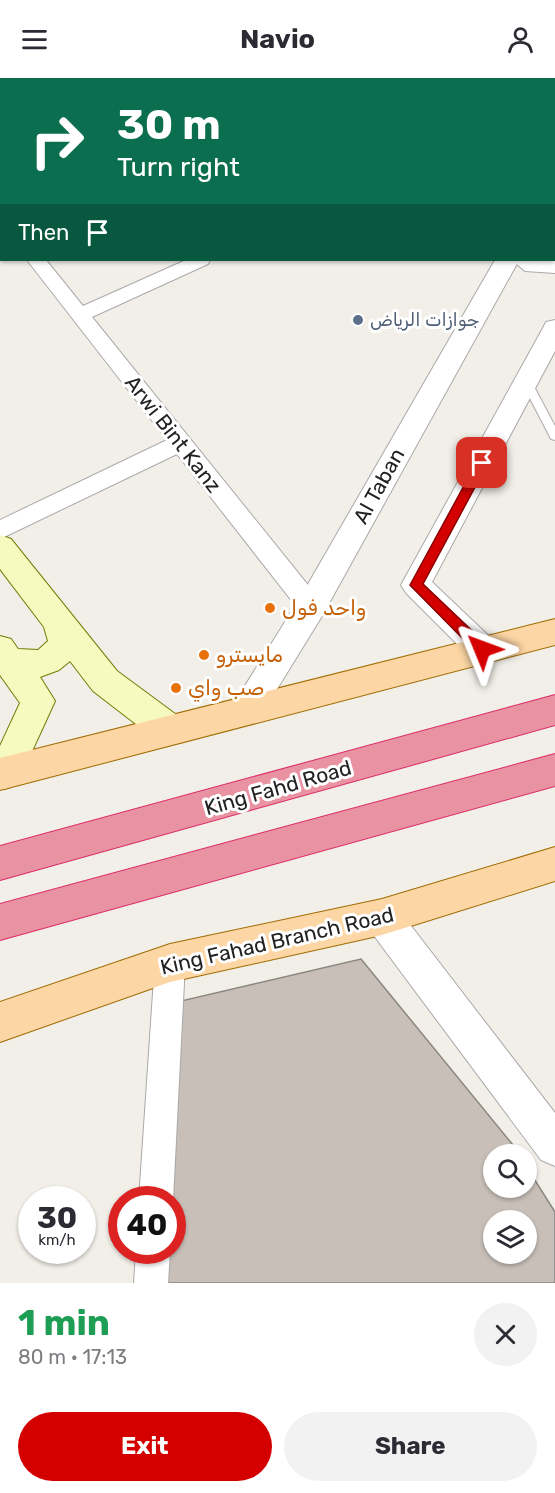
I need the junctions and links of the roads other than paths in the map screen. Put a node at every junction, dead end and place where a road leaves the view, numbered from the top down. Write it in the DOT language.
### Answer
graph roads {
  1 [pos="37,261"];
  2 [pos="199,261"];
  3 [pos="506,261"];
  4 [pos="522,261"];
  5 [pos="555,267"];
  6 [pos="79,315"];
  7 [pos="555,328"];
  8 [pos="526,381"];
  9 [pos="555,436"];
  10 [pos="180,443"];
  11 [pos="0,530"];
  12 [pos="0,547"];
  13 [pos="311,607"];
  14 [pos="59,622"];
  15 [pos="555,632"];
  16 [pos="482,649"];
  17 [pos="4,654"];
  18 [pos="247,710"];
  19 [pos="555,710"];
  20 [pos="170,730"];
  21 [pos="555,770"];
  22 [pos="3,773"];
  23 [pos="0,863"];
  24 [pos="555,864"];
  25 [pos="382,918"];
  26 [pos="0,922"];
  27 [pos="170,963"];
  28 [pos="0,1000"];
  29 [pos="0,1022"];
  30 [pos="555,1146"];
  31 [pos="157,1186"];
  32 [pos="152,1264"];
  33 [pos="151,1283"];
  1 -- 6 [label="street, Arwi Bint Kanz"];
  2 -- 6 [label="street"];
  3 -- 13 [label="street, Al Taban"];
  4 -- 5 [label="street"];
  6 -- 10 [label="street, Arwi Bint Kanz"];
  7 -- 8 [label="street"];
  8 -- 9 [label="lane"];
  8 -- 16 [label="street"];
  10 -- 11 [label="street"];
  10 -- 13 [label="street, Arwi Bint Kanz"];
  12 -- 14 [label="main road"];
  13 -- 18 [label="street, Al Taban"];
  14 -- 17 [label="main road"];
  14 -- 20 [label="main road"];
  15 -- 16 [label="main road"];
  16 -- 18 [label="main road"];
  17 -- 22 [label="main road"];
  18 -- 20 [label="main road"];
  19 -- 23 [label="highway, King Fahd Road"];
  20 -- 22 [label="main road"];
  21 -- 26 [label="highway"];
  24 -- 25 [label="main road, King Fahad Branch Road"];
  25 -- 27 [label="main road, King Fahad Branch Road"];
  25 -- 30 [label="street"];
  27 -- 28 [label="main road"];
  27 -- 29 [label="main road, King Fahad Branch Road"];
  27 -- 31 [label="street"];
  32 -- 33 [label="street"];
}
